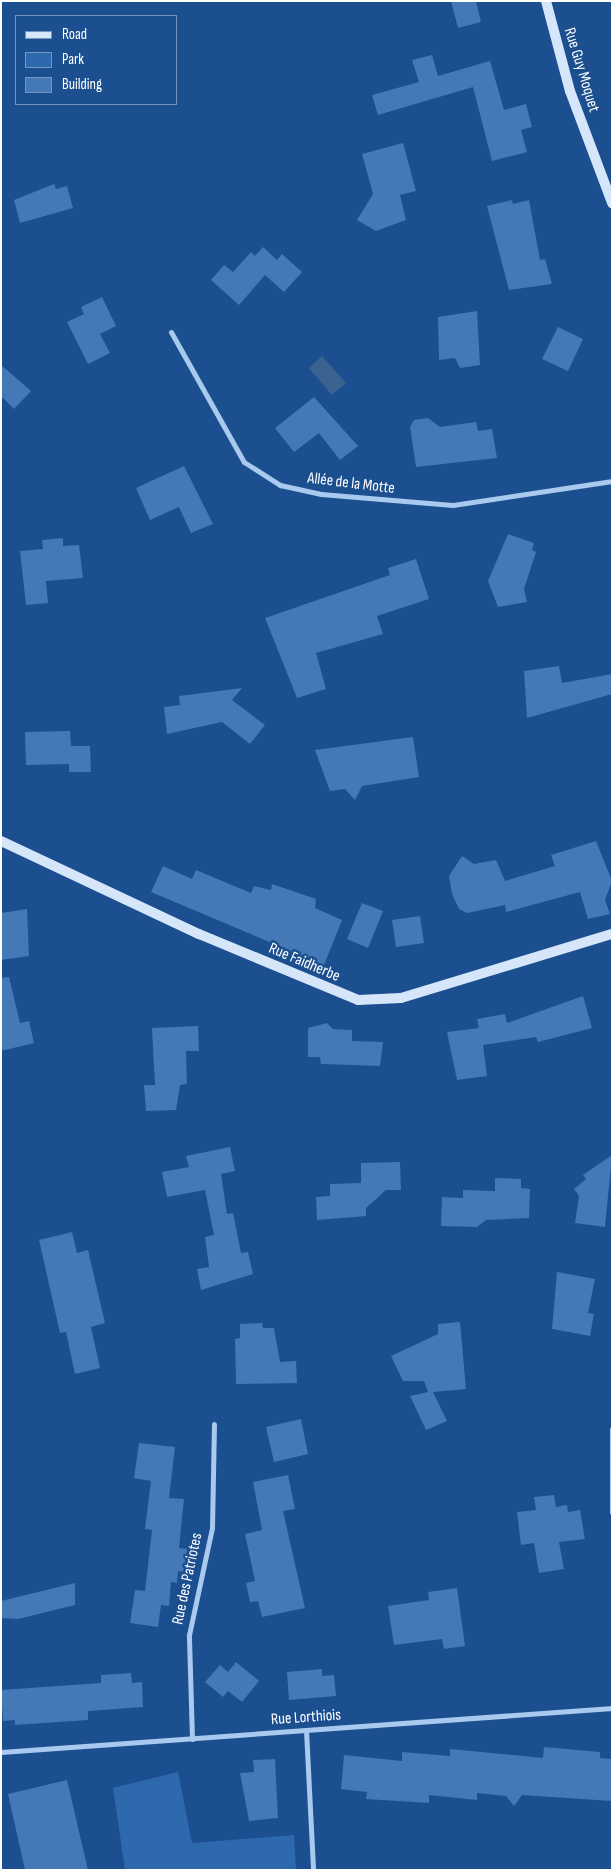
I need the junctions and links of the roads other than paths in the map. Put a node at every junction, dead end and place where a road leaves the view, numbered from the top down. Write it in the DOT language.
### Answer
graph roads {
  1 [pos="546,1"];
  2 [pos="612,203"];
  3 [pos="170,332"];
  4 [pos="612,481"];
  5 [pos="1,841"];
  6 [pos="612,934"];
  7 [pos="214,1424"];
  8 [pos="612,1429"];
  9 [pos="612,1512"];
  10 [pos="612,1708"];
  11 [pos="306,1730"];
  12 [pos="192,1739"];
  13 [pos="1,1752"];
  14 [pos="314,1870"];
  1 -- 2 [label="street, Rue Guy Moquet"];
  3 -- 4 [label="street, Allée de la Motte"];
  5 -- 6 [label="street, Rue Faidherbe"];
  7 -- 12 [label="street, Rue des Patriotes"];
  8 -- 9 [label="street"];
  10 -- 11 [label="street, Rue Lorthiois"];
  11 -- 12 [label="street, Rue Lorthiois"];
  11 -- 14 [label="street"];
  12 -- 13 [label="street, Rue Lorthiois"];
}
